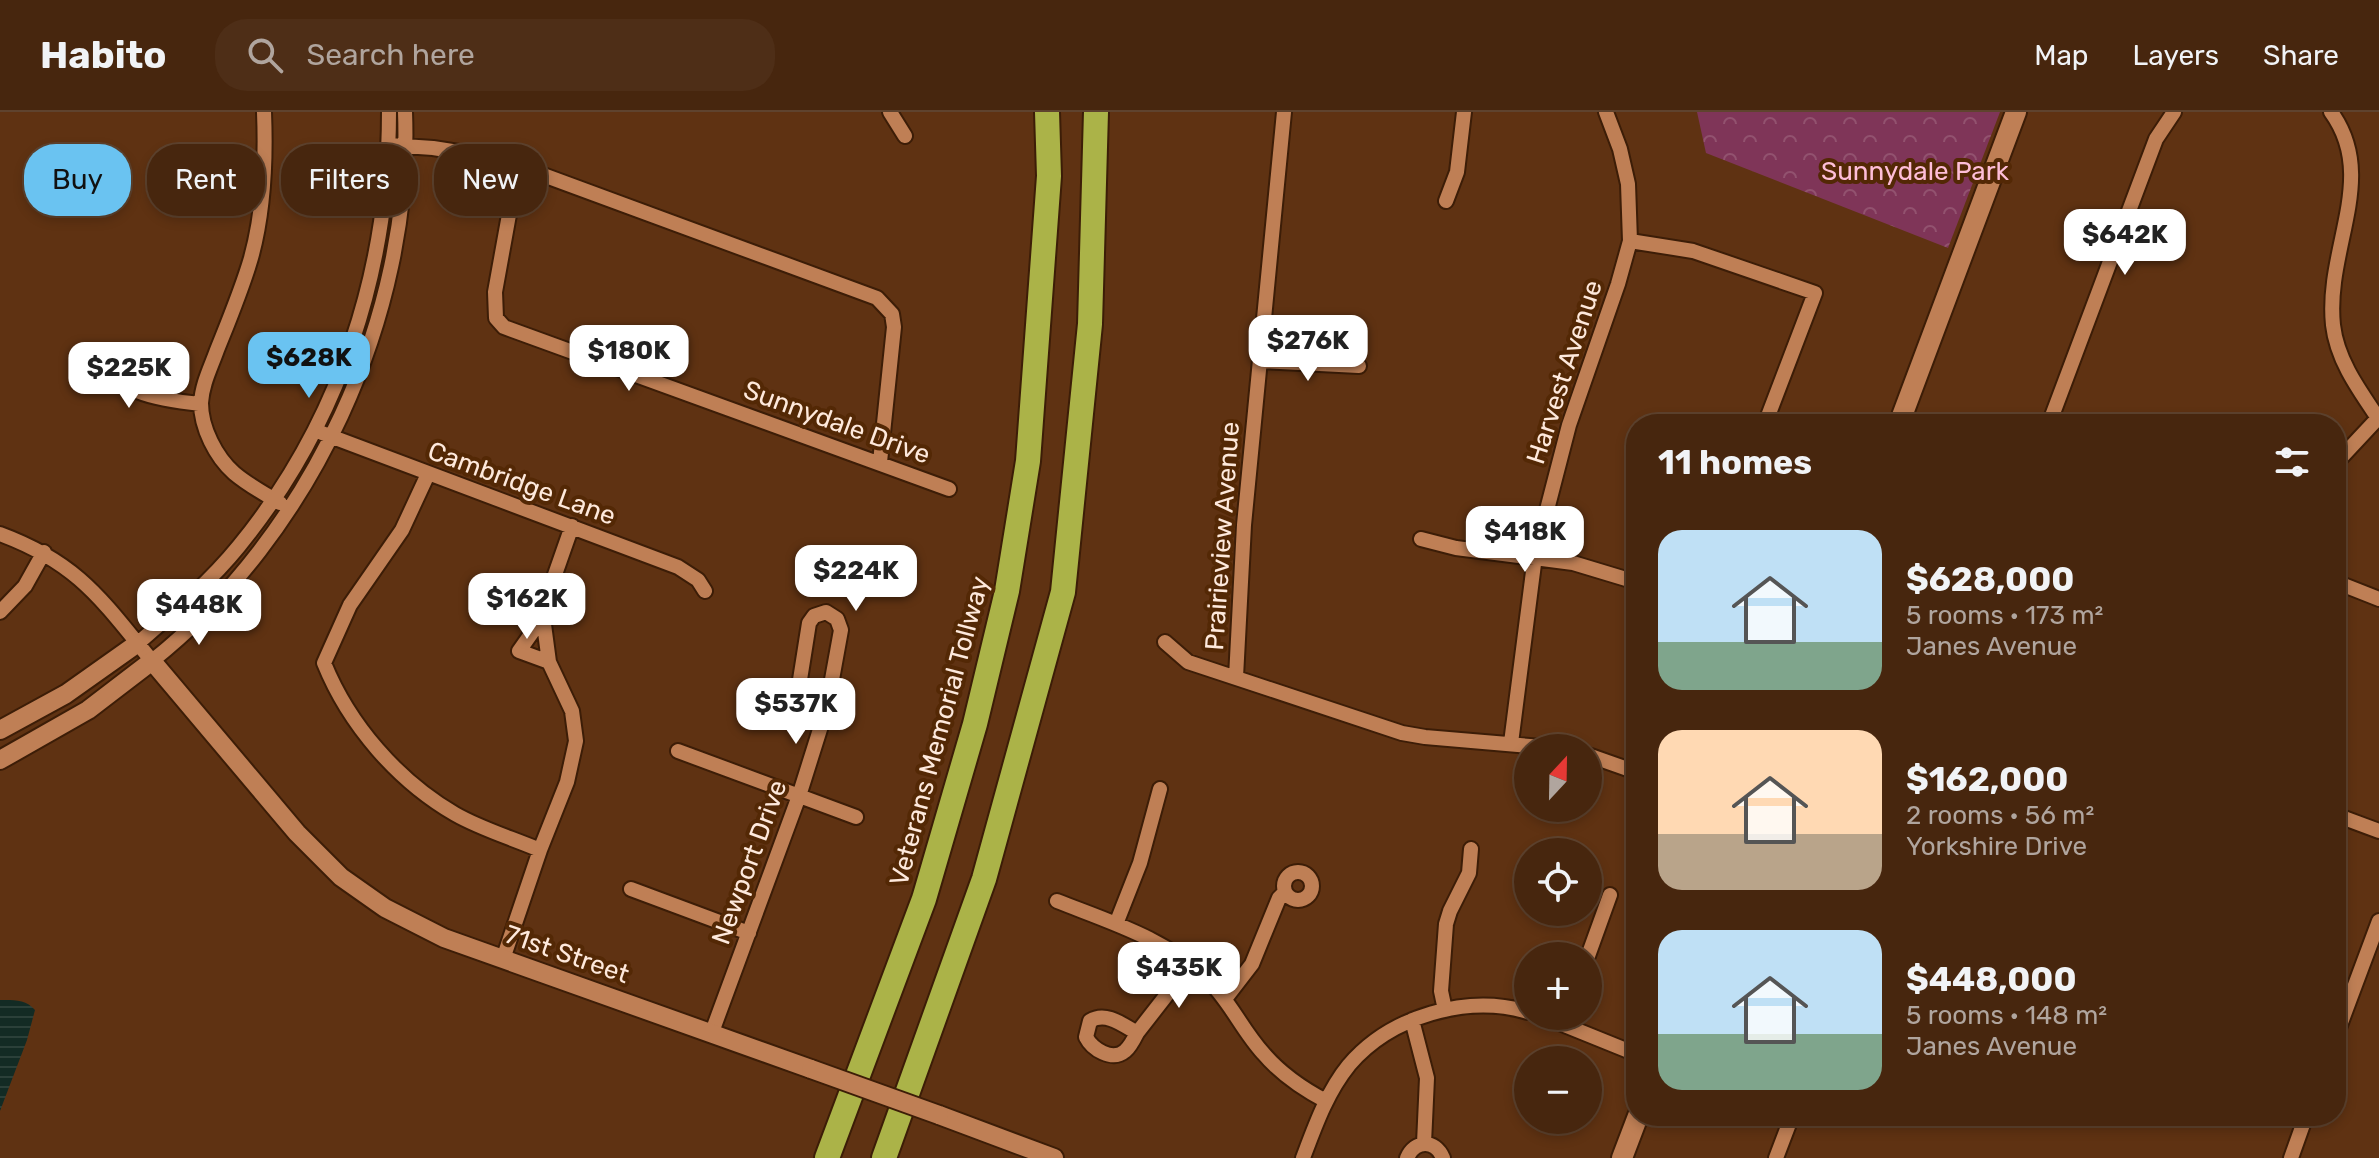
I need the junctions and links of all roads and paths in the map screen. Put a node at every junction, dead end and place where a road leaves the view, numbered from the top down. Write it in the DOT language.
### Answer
graph roads {
  1 [pos="264,112"];
  2 [pos="389,112"];
  3 [pos="405,112"];
  4 [pos="890,112"];
  5 [pos="1047,112"];
  6 [pos="1096,112"];
  7 [pos="1284,112"];
  8 [pos="1464,112"];
  9 [pos="1606,112"];
  10 [pos="2016,112"];
  11 [pos="2174,112"];
  12 [pos="2331,112"];
  13 [pos="905,136"];
  14 [pos="389,144"];
  15 [pos="405,144"];
  16 [pos="547,176"];
  17 [pos="1446,201"];
  18 [pos="382,216"];
  19 [pos="399,216"];
  20 [pos="509,216"];
  21 [pos="1630,241"];
  22 [pos="85,354"];
  23 [pos="1260,361"];
  24 [pos="1359,366"];
  25 [pos="201,404"];
  26 [pos="1769,414"];
  27 [pos="1903,414"];
  28 [pos="2053,414"];
  29 [pos="2378,418"];
  30 [pos="315,430"];
  31 [pos="331,437"];
  32 [pos="2346,452"];
  33 [pos="880,462"];
  34 [pos="428,474"];
  35 [pos="949,489"];
  36 [pos="273,499"];
  37 [pos="288,509"];
  38 [pos="572,526"];
  39 [pos="0,534"];
  40 [pos="1421,539"];
  41 [pos="44,552"];
  42 [pos="1535,556"];
  43 [pos="1626,579"];
  44 [pos="2346,586"];
  45 [pos="705,591"];
  46 [pos="2379,599"];
  47 [pos="0,612"];
  48 [pos="543,617"];
  49 [pos="1165,642"];
  50 [pos="138,643"];
  51 [pos="152,661"];
  52 [pos="549,662"];
  53 [pos="1236,677"];
  54 [pos="827,707"];
  55 [pos="0,730"];
  56 [pos="1511,743"];
  57 [pos="1514,743"];
  58 [pos="678,751"];
  59 [pos="0,760"];
  60 [pos="1602,760"];
  61 [pos="1626,768"];
  62 [pos="1160,789"];
  63 [pos="799,796"];
  64 [pos="856,817"];
  65 [pos="2346,819"];
  66 [pos="2379,831"];
  67 [pos="1471,849"];
  68 [pos="540,850"];
  69 [pos="631,889"];
  70 [pos="1285,892"];
  71 [pos="1610,895"];
  72 [pos="1057,901"];
  73 [pos="2379,921"];
  74 [pos="1116,924"];
  75 [pos="749,933"];
  76 [pos="1593,942"];
  77 [pos="503,959"];
  78 [pos="1190,965"];
  79 [pos="1225,999"];
  80 [pos="1514,1009"];
  81 [pos="2346,1009"];
  82 [pos="1445,1010"];
  83 [pos="1412,1020"];
  84 [pos="1586,1030"];
  85 [pos="712,1032"];
  86 [pos="1137,1033"];
  87 [pos="1626,1049"];
  88 [pos="1326,1101"];
  89 [pos="897,1125"];
  90 [pos="1634,1126"];
  91 [pos="1788,1126"];
  92 [pos="2302,1126"];
  93 [pos="1424,1143"];
  94 [pos="827,1158"];
  95 [pos="884,1158"];
  96 [pos="891,1158"];
  97 [pos="1054,1158"];
  98 [pos="1303,1158"];
  99 [pos="1407,1158"];
  100 [pos="1443,1158"];
  101 [pos="1622,1158"];
  102 [pos="1776,1158"];
  103 [pos="2291,1158"];
  1 -- 25 [label="street"];
  2 -- 14 [label="street"];
  3 -- 15 [label="street"];
  4 -- 13 [label="street"];
  5 -- 94 [label="highway, Veterans Memorial Tollway"];
  6 -- 89 [label="highway"];
  7 -- 23 [label="street, Prairieview Avenue"];
  8 -- 17 [label="street"];
  9 -- 21 [label="street, Harvest Avenue"];
  10 -- 27 [label="main road"];
  11 -- 28 [label="street"];
  12 -- 29 [label="street"];
  16 -- 33 [label="street"];
  18 -- 30 [label="street"];
  19 -- 31 [label="street"];
  20 -- 33 [label="street, Sunnydale Drive"];
  21 -- 26 [label="street"];
  21 -- 42 [label="street, Harvest Avenue"];
  22 -- 25 [label="street"];
  23 -- 24 [label="street"];
  23 -- 53 [label="street, Prairieview Avenue"];
  25 -- 36 [label="street"];
  29 -- 32 [label="street"];
  30 -- 31 [label="street, Cambridge Lane"];
  30 -- 36 [label="street"];
  31 -- 34 [label="street, Cambridge Lane"];
  31 -- 37 [label="street"];
  33 -- 35 [label="street, Sunnydale Drive"];
  34 -- 38 [label="street, Cambridge Lane"];
  34 -- 68 [label="street"];
  36 -- 37 [label="street"];
  36 -- 50 [label="street"];
  37 -- 51 [label="street"];
  38 -- 45 [label="street, Cambridge Lane"];
  38 -- 48 [label="street"];
  39 -- 41 [label="street"];
  40 -- 42 [label="street"];
  41 -- 47 [label="street"];
  41 -- 50 [label="street"];
  42 -- 43 [label="street"];
  42 -- 56 [label="street, Harvest Avenue"];
  44 -- 46 [label="street"];
  48 -- 52 [label="street"];
  48 -- 52 [label="street"];
  49 -- 53 [label="street"];
  50 -- 51 [label="street"];
  50 -- 55 [label="street"];
  51 -- 59 [label="street"];
  51 -- 77 [label="street, 71st Street"];
  52 -- 68 [label="street"];
  53 -- 56 [label="street"];
  54 -- 54 [label="street, Newport Drive"];
  54 -- 63 [label="street, Newport Drive"];
  56 -- 57 [label="street"];
  58 -- 63 [label="street"];
  60 -- 61 [label="street"];
  62 -- 74 [label="street"];
  63 -- 64 [label="street"];
  63 -- 75 [label="street, Newport Drive"];
  65 -- 66 [label="street"];
  67 -- 82 [label="street"];
  68 -- 77 [label="street"];
  69 -- 75 [label="street"];
  70 -- 79 [label="street"];
  71 -- 76 [label="street"];
  72 -- 74 [label="street"];
  73 -- 81 [label="street"];
  74 -- 78 [label="street"];
  75 -- 85 [label="street, Newport Drive"];
  77 -- 85 [label="street, 71st Street"];
  78 -- 79 [label="street"];
  78 -- 86 [label="street"];
  79 -- 88 [label="street"];
  80 -- 82 [label="street"];
  82 -- 83 [label="street"];
  83 -- 88 [label="street"];
  83 -- 93 [label="street"];
  84 -- 87 [label="street"];
  85 -- 97 [label="street, 71st Street, bridge"];
  88 -- 98 [label="street"];
  89 -- 95 [label="highway"];
  89 -- 96 [label="highway"];
  90 -- 101 [label="main road"];
  91 -- 102 [label="street"];
  92 -- 103 [label="street"];
  93 -- 99 [label="street"];
  93 -- 100 [label="street"];
}
